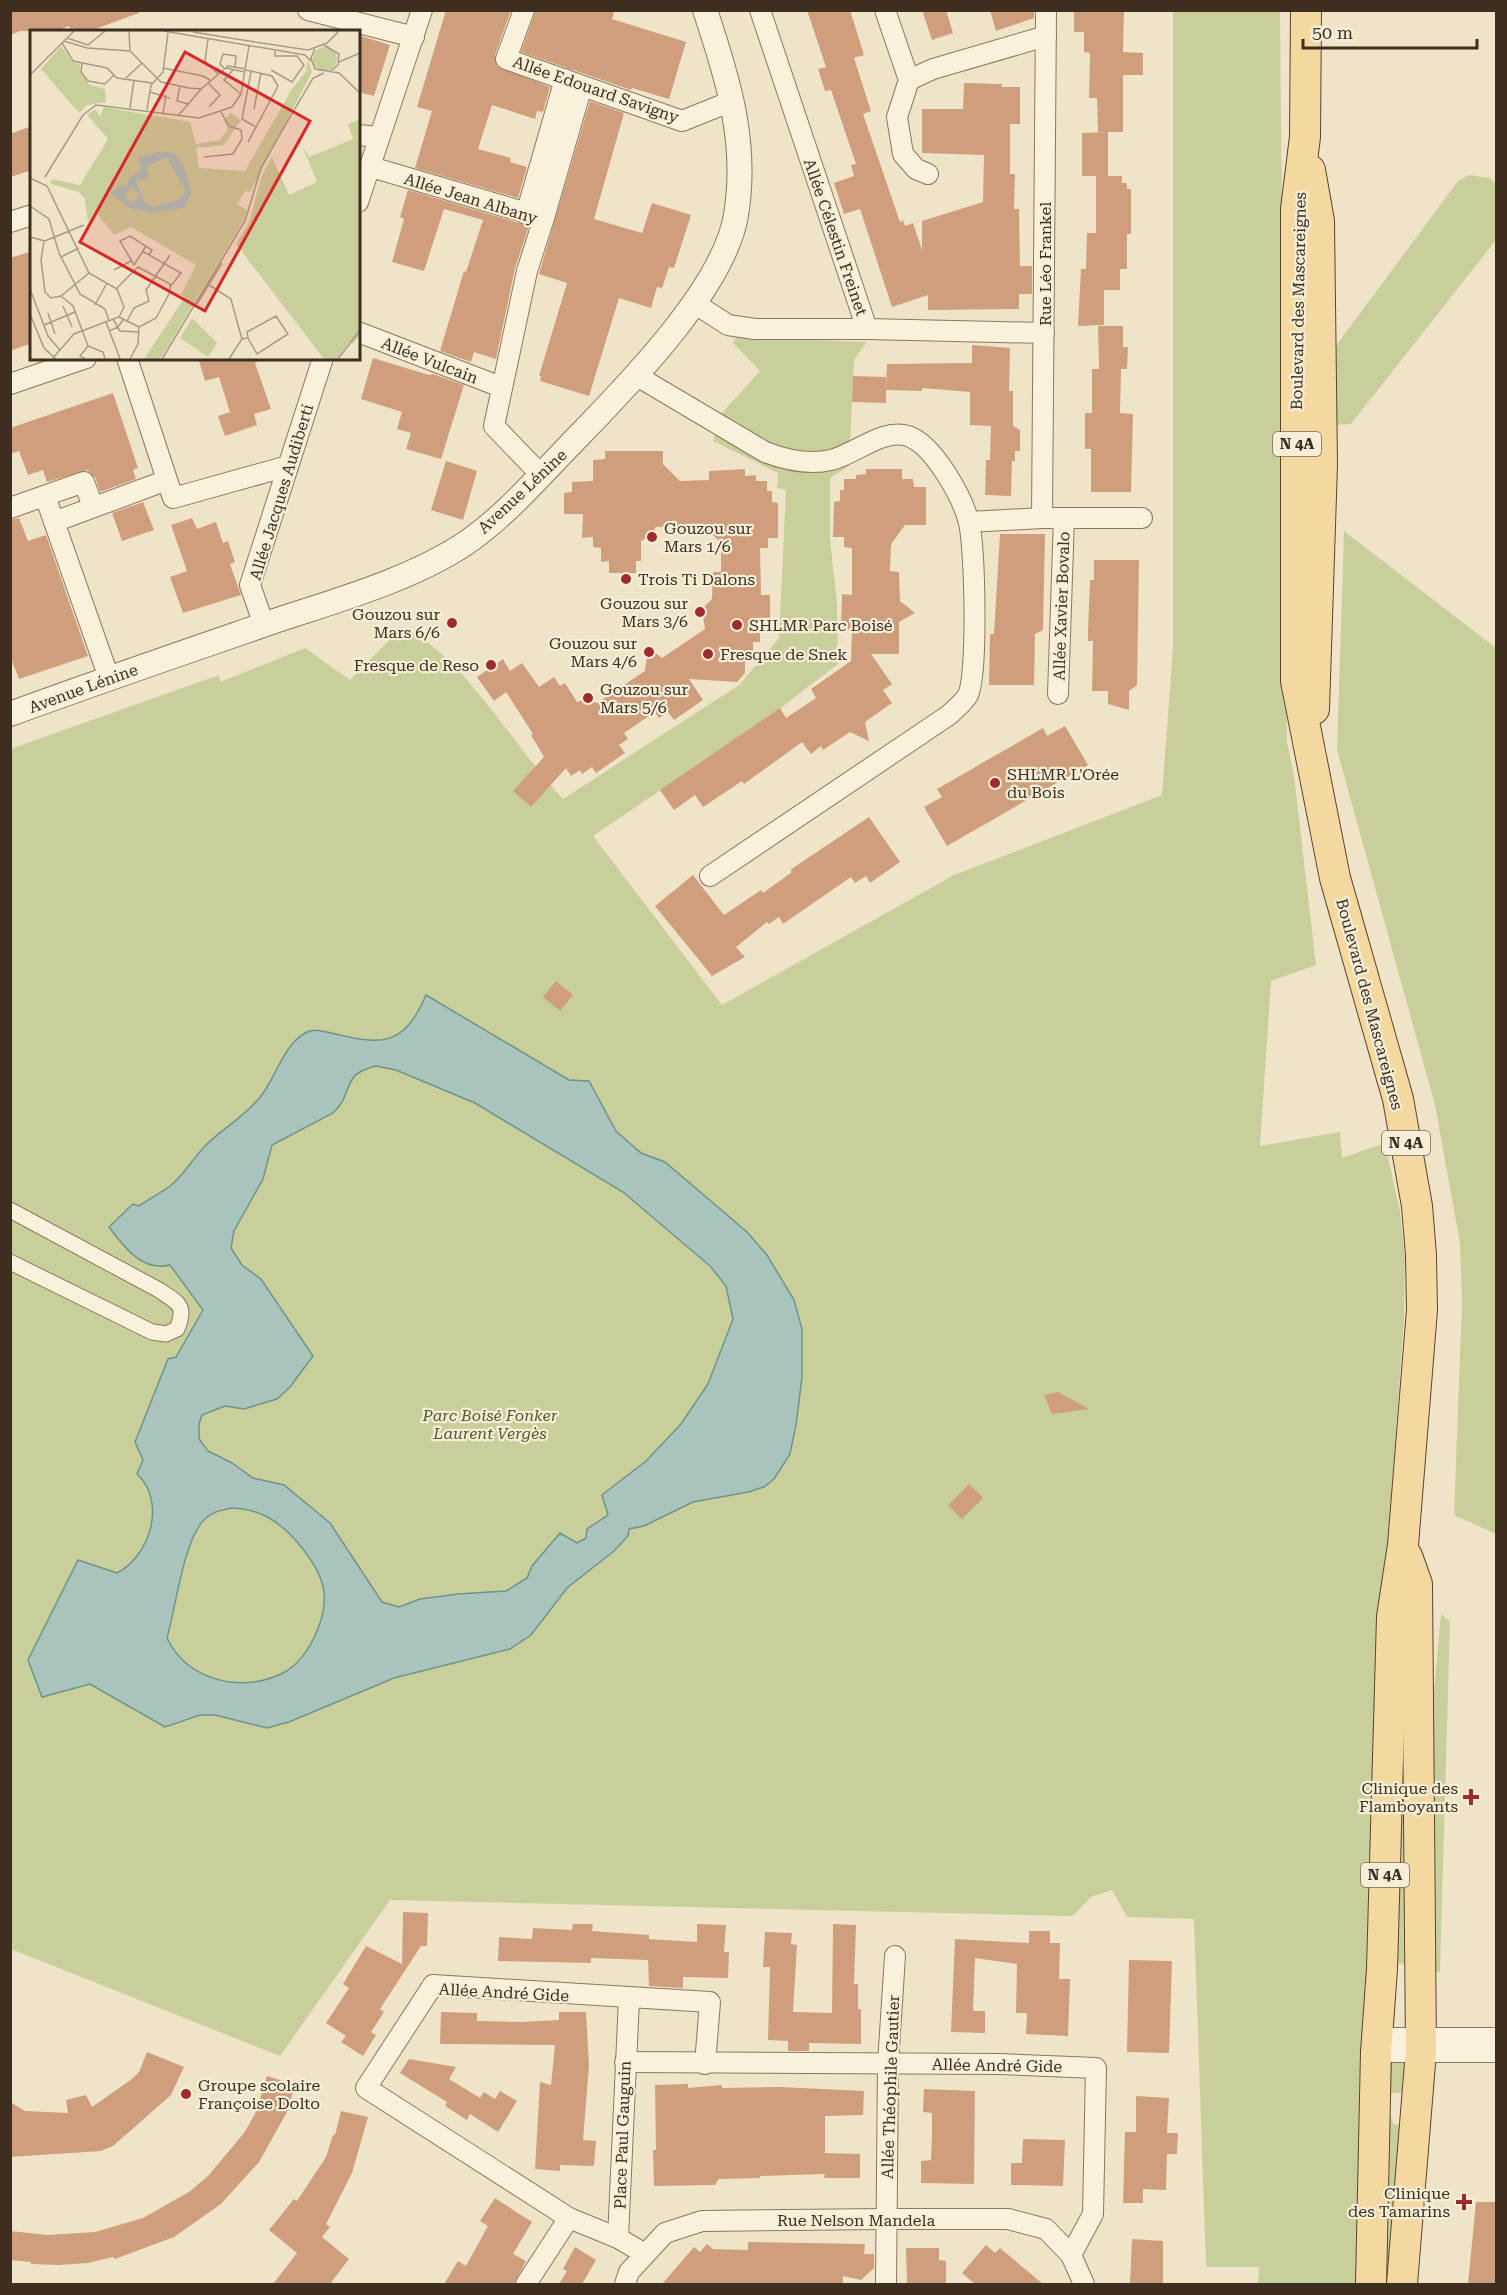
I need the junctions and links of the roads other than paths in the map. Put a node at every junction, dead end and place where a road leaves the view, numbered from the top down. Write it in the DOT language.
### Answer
graph roads {
  1 [pos="308,10"];
  2 [pos="422,10"];
  3 [pos="524,10"];
  4 [pos="705,10"];
  5 [pos="760,10"];
  6 [pos="885,10"];
  7 [pos="1046,10"];
  8 [pos="1306,10"];
  9 [pos="1046,36"];
  10 [pos="414,37"];
  11 [pos="909,80"];
  12 [pos="574,82"];
  13 [pos="732,101"];
  14 [pos="360,135"];
  15 [pos="379,137"];
  16 [pos="371,167"];
  17 [pos="928,174"];
  18 [pos="360,197"];
  19 [pos="30,216"];
  20 [pos="535,216"];
  21 [pos="10,222"];
  22 [pos="694,303"];
  23 [pos="867,329"];
  24 [pos="360,333"];
  25 [pos="1044,333"];
  26 [pos="80,360"];
  27 [pos="129,360"];
  28 [pos="322,360"];
  29 [pos="637,376"];
  30 [pos="10,384"];
  31 [pos="501,387"];
  32 [pos="288,466"];
  33 [pos="540,475"];
  34 [pos="167,480"];
  35 [pos="45,496"];
  36 [pos="93,507"];
  37 [pos="10,508"];
  38 [pos="1042,518"];
  39 [pos="1064,518"];
  40 [pos="1142,518"];
  41 [pos="54,522"];
  42 [pos="969,522"];
  43 [pos="264,625"];
  44 [pos="109,678"];
  45 [pos="1058,694"];
  46 [pos="10,714"];
  47 [pos="710,876"];
  48 [pos="10,1210"];
  49 [pos="10,1262"];
  50 [pos="1403,1545"];
  51 [pos="896,1956"];
  52 [pos="629,1999"];
  53 [pos="1497,2038"];
  54 [pos="1421,2044"];
  55 [pos="1377,2045"];
  56 [pos="1497,2052"];
  57 [pos="625,2062"];
  58 [pos="705,2064"];
  59 [pos="888,2064"];
  60 [pos="569,2218"];
  61 [pos="886,2219"];
  62 [pos="618,2238"];
  63 [pos="645,2254"];
  64 [pos="1071,2255"];
  65 [pos="526,2284"];
  66 [pos="625,2284"];
  67 [pos="886,2284"];
  68 [pos="1084,2284"];
  69 [pos="1371,2284"];
  70 [pos="1402,2284"];
  1 -- 10 [label="street"];
  2 -- 10 [label="street"];
  3 -- 12 [label="street, Allée Edouard Savigny"];
  4 -- 13 [label="street, Avenue Lénine"];
  5 -- 23 [label="street, Allée Célestin Freinet"];
  6 -- 11 [label="street"];
  7 -- 9 [label="street, Rue Léo Frankel"];
  8 -- 50 [label="main road, Boulevard des Mascareignes / N 4A"];
  9 -- 11 [label="street"];
  9 -- 25 [label="street, Rue Léo Frankel"];
  10 -- 15 [label="street"];
  11 -- 17 [label="street"];
  12 -- 13 [label="street, Allée Edouard Savigny"];
  12 -- 20 [label="street"];
  13 -- 22 [label="street, Avenue Lénine"];
  14 -- 15 [label="street"];
  15 -- 16 [label="street"];
  16 -- 18 [label="street"];
  16 -- 20 [label="street, Allée Jean Albany"];
  19 -- 21 [label="street"];
  20 -- 31 [label="street, Allée Jean Albany"];
  22 -- 23 [label="street"];
  22 -- 29 [label="street, Avenue Lénine"];
  23 -- 25 [label="street, Allée Célestin Freinet"];
  24 -- 31 [label="street, Allée Vulcain"];
  25 -- 38 [label="street, Rue Léo Frankel"];
  26 -- 30 [label="street"];
  27 -- 34 [label="street"];
  28 -- 32 [label="street, Allée Jacques Audiberti"];
  29 -- 33 [label="street, Avenue Lénine"];
  29 -- 42 [label="street"];
  31 -- 33 [label="street, Allée Jean Albany"];
  32 -- 34 [label="street"];
  32 -- 43 [label="street, Allée Jacques Audiberti"];
  33 -- 43 [label="street, Avenue Lénine"];
  34 -- 36 [label="street"];
  35 -- 36 [label="street"];
  35 -- 37 [label="street"];
  35 -- 41 [label="street"];
  36 -- 41 [label="street"];
  38 -- 39 [label="street, Allée Xavier Bovalo"];
  38 -- 42 [label="street, Allée Xavier Bovalo"];
  39 -- 40 [label="street, Allée Xavier Bovalo"];
  39 -- 45 [label="street, Allée Xavier Bovalo"];
  41 -- 44 [label="street"];
  42 -- 47 [label="street"];
  43 -- 44 [label="street, Avenue Lénine"];
  44 -- 46 [label="street, Avenue Lénine"];
  48 -- 49 [label="street"];
  50 -- 54 [label="main road, N 4A"];
  50 -- 55 [label="main road, N 4A"];
  51 -- 59 [label="street, Allée Théophile Gautier"];
  52 -- 57 [label="street, Place Paul Gauguin"];
  52 -- 58 [label="street, Allée André Gide"];
  52 -- 60 [label="street, Allée André Gide"];
  53 -- 54 [label="street"];
  54 -- 55 [label="street"];
  54 -- 56 [label="street"];
  54 -- 70 [label="main road, N 4A"];
  55 -- 69 [label="main road, N 4A"];
  57 -- 58 [label="street, Allée André Gide"];
  57 -- 62 [label="street, Place Paul Gauguin"];
  58 -- 59 [label="street, Allée André Gide"];
  59 -- 61 [label="street, Allée Théophile Gautier"];
  59 -- 64 [label="street, Allée André Gide"];
  60 -- 62 [label="street, Allée André Gide"];
  60 -- 65 [label="street"];
  61 -- 63 [label="street, Rue Nelson Mandela"];
  61 -- 64 [label="street, Rue Nelson Mandela"];
  61 -- 67 [label="street, Allée Théophile Gautier"];
  62 -- 63 [label="street"];
  63 -- 66 [label="street, Rue Nelson Mandela"];
  64 -- 68 [label="street, Rue Nelson Mandela"];
}
